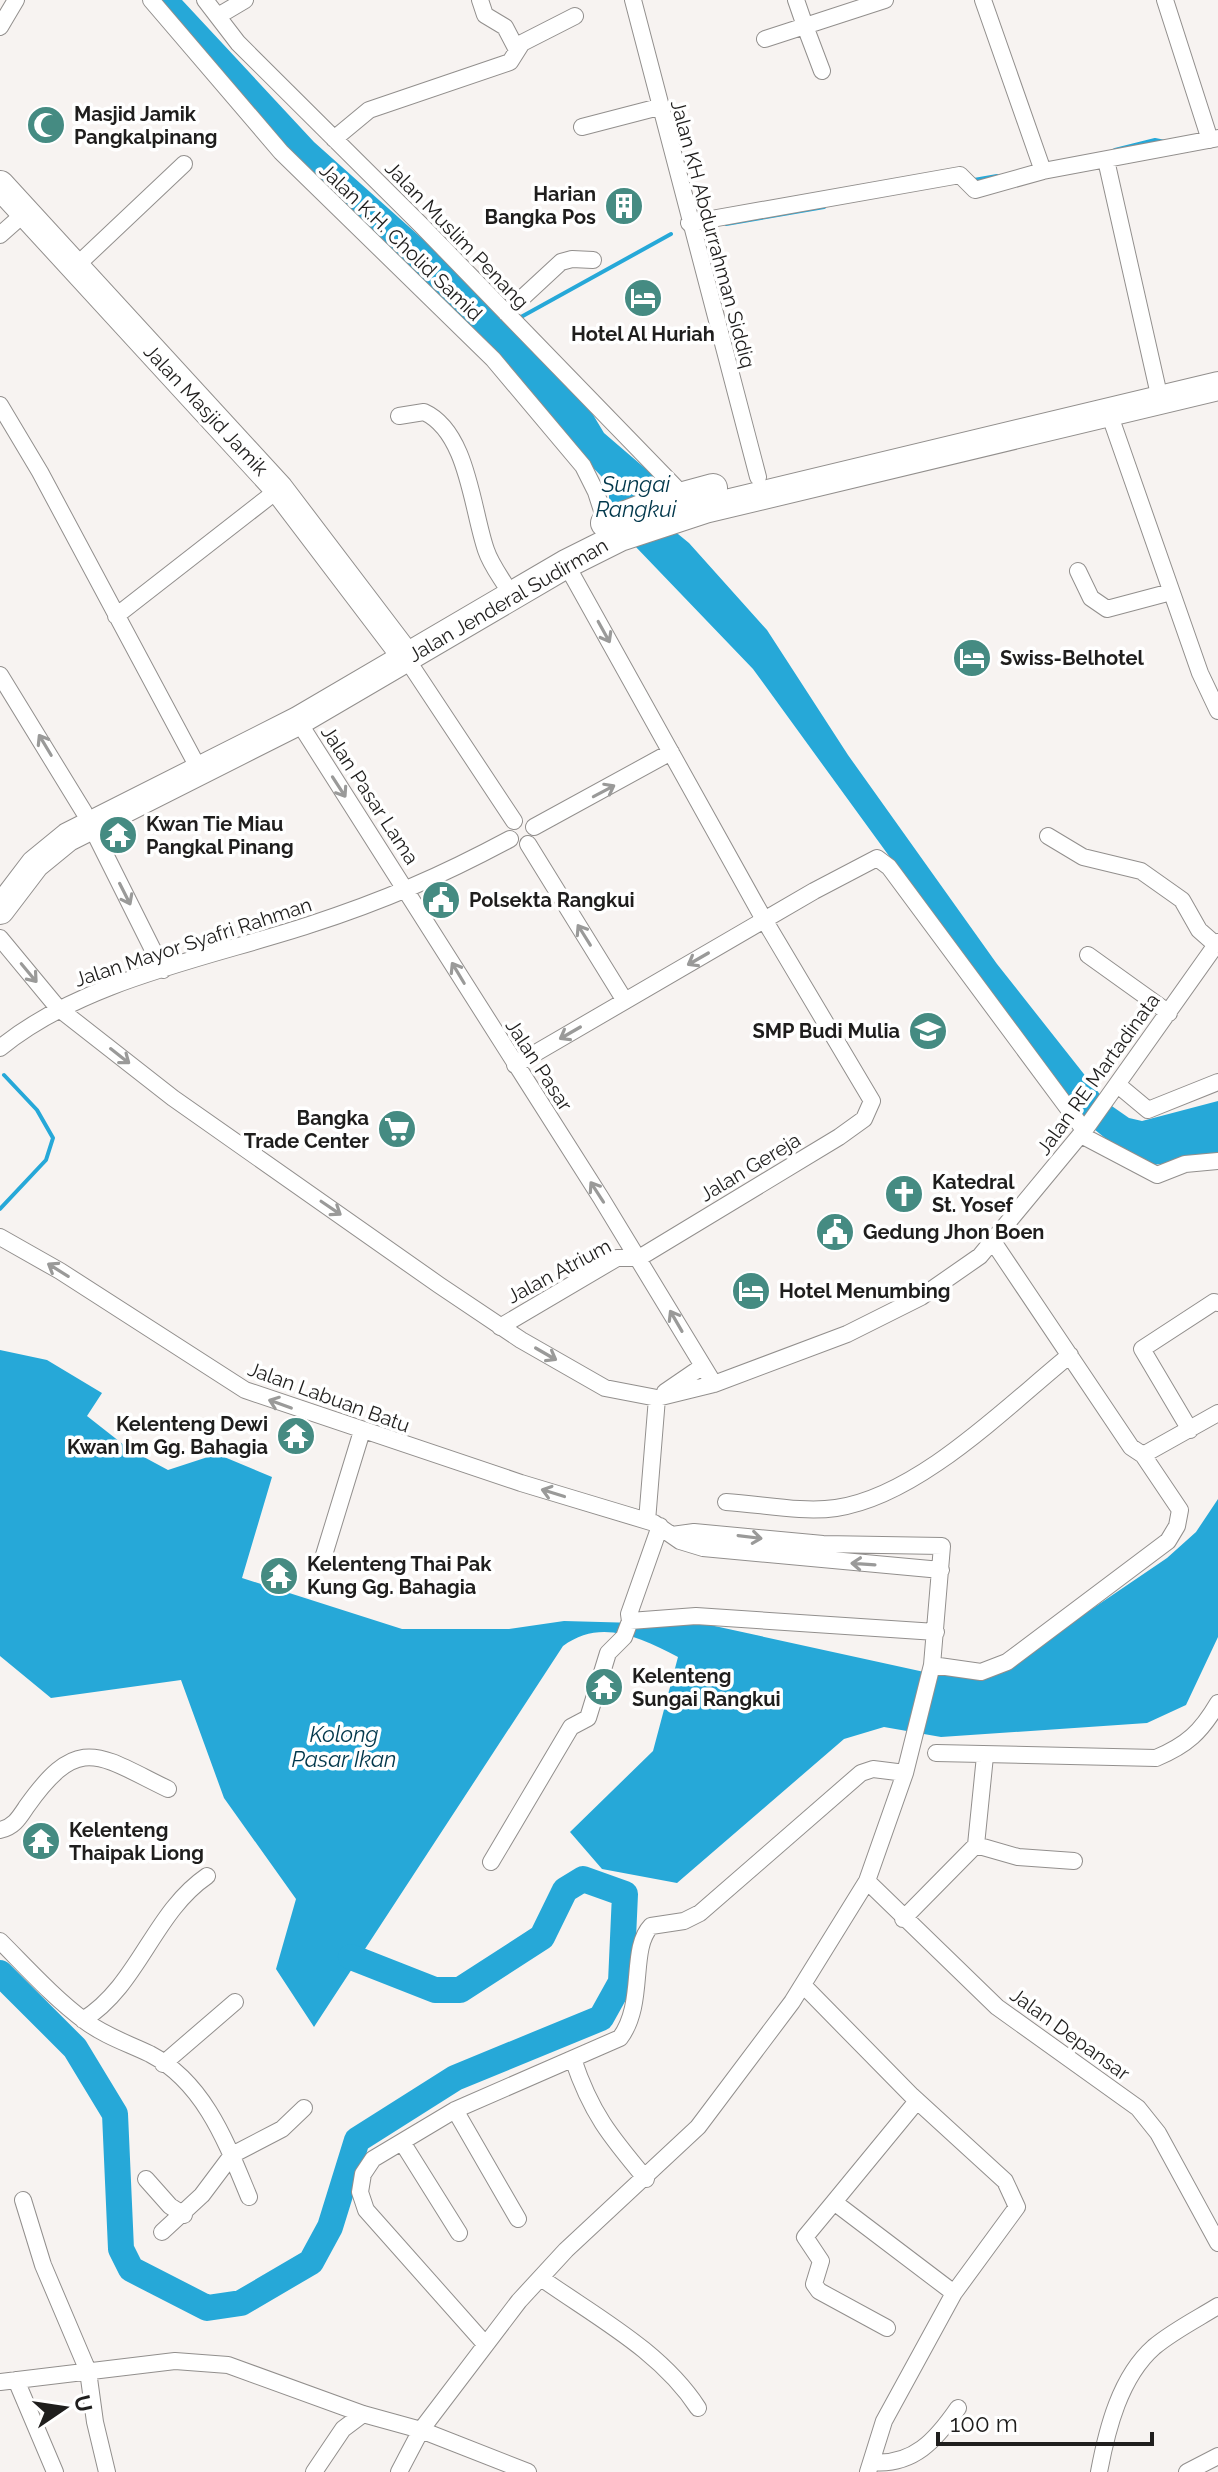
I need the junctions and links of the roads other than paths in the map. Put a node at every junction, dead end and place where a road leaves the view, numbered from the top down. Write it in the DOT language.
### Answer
graph roads {
  1 [pos="16,0"];
  2 [pos="151,0"];
  3 [pos="205,0"];
  4 [pos="245,0"];
  5 [pos="480,0"];
  6 [pos="634,0"];
  7 [pos="796,0"];
  8 [pos="885,0"];
  9 [pos="983,0"];
  10 [pos="1165,0"];
  11 [pos="218,16"];
  12 [pos="575,16"];
  13 [pos="805,26"];
  14 [pos="0,27"];
  15 [pos="765,39"];
  16 [pos="516,48"];
  17 [pos="822,71"];
  18 [pos="659,107"];
  19 [pos="582,127"];
  20 [pos="1211,136"];
  21 [pos="334,139"];
  22 [pos="1106,160"];
  23 [pos="184,164"];
  24 [pos="1042,166"];
  25 [pos="0,185"];
  26 [pos="26,212"];
  27 [pos="689,223"];
  28 [pos="0,235"];
  29 [pos="593,260"];
  30 [pos="75,267"];
  31 [pos="506,313"];
  32 [pos="1218,369"];
  33 [pos="1157,386"];
  34 [pos="1218,386"];
  35 [pos="0,405"];
  36 [pos="1109,413"];
  37 [pos="399,416"];
  38 [pos="758,477"];
  39 [pos="279,489"];
  40 [pos="674,505"];
  41 [pos="612,527"];
  42 [pos="566,564"];
  43 [pos="1078,571"];
  44 [pos="504,583"];
  45 [pos="1171,592"];
  46 [pos="116,616"];
  47 [pos="402,652"];
  48 [pos="0,675"];
  49 [pos="1218,711"];
  50 [pos="298,721"];
  51 [pos="671,752"];
  52 [pos="193,758"];
  53 [pos="87,818"];
  54 [pos="514,821"];
  55 [pos="534,827"];
  56 [pos="1048,836"];
  57 [pos="510,839"];
  58 [pos="528,844"];
  59 [pos="0,886"];
  60 [pos="408,891"];
  61 [pos="0,910"];
  62 [pos="765,920"];
  63 [pos="0,938"];
  64 [pos="1217,944"];
  65 [pos="1088,955"];
  66 [pos="163,970"];
  67 [pos="625,1001"];
  68 [pos="58,1008"];
  69 [pos="1169,1013"];
  70 [pos="0,1048"];
  71 [pos="515,1065"];
  72 [pos="1218,1082"];
  73 [pos="1118,1085"];
  74 [pos="1084,1131"];
  75 [pos="1218,1161"];
  76 [pos="0,1237"];
  77 [pos="994,1243"];
  78 [pos="639,1258"];
  79 [pos="1218,1303"];
  80 [pos="500,1327"];
  81 [pos="1070,1355"];
  82 [pos="703,1366"];
  83 [pos="714,1384"];
  84 [pos="657,1398"];
  85 [pos="1218,1413"];
  86 [pos="1190,1430"];
  87 [pos="362,1431"];
  88 [pos="1143,1455"];
  89 [pos="726,1502"];
  90 [pos="660,1527"];
  91 [pos="822,1553"];
  92 [pos="324,1555"];
  93 [pos="941,1570"];
  94 [pos="628,1627"];
  95 [pos="936,1632"];
  96 [pos="932,1667"];
  97 [pos="1218,1703"];
  98 [pos="936,1753"];
  99 [pos="985,1756"];
  100 [pos="905,1773"];
  101 [pos="168,1789"];
  102 [pos="0,1830"];
  103 [pos="976,1845"];
  104 [pos="1074,1861"];
  105 [pos="491,1862"];
  106 [pos="207,1876"];
  107 [pos="867,1881"];
  108 [pos="903,1919"];
  109 [pos="0,1941"];
  110 [pos="803,1985"];
  111 [pos="235,2002"];
  112 [pos="83,2020"];
  113 [pos="573,2059"];
  114 [pos="163,2064"];
  115 [pos="917,2101"];
  116 [pos="304,2108"];
  117 [pos="455,2110"];
  118 [pos="402,2142"];
  119 [pos="232,2155"];
  120 [pos="146,2179"];
  121 [pos="646,2179"];
  122 [pos="249,2197"];
  123 [pos="23,2200"];
  124 [pos="834,2202"];
  125 [pos="184,2215"];
  126 [pos="518,2219"];
  127 [pos="1213,2221"];
  128 [pos="162,2232"];
  129 [pos="459,2233"];
  130 [pos="1218,2243"];
  131 [pos="541,2278"];
  132 [pos="954,2293"];
  133 [pos="1218,2306"];
  134 [pos="887,2328"];
  135 [pos="485,2344"];
  136 [pos="88,2371"];
  137 [pos="8,2381"];
  138 [pos="698,2408"];
  139 [pos="958,2408"];
  140 [pos="363,2414"];
  141 [pos="421,2430"];
  142 [pos="1218,2456"];
  143 [pos="870,2467"];
  144 [pos="55,2472"];
  145 [pos="107,2472"];
  146 [pos="314,2472"];
  147 [pos="399,2472"];
  148 [pos="528,2472"];
  149 [pos="1099,2472"];
  150 [pos="1187,2472"];
  1 -- 14 [label="street"];
  2 -- 41 [label="street, Jalan K.H. Cholid Samid"];
  3 -- 11 [label="street, Jalan Muslim Penang"];
  4 -- 11 [label="street"];
  5 -- 16 [label="street"];
  6 -- 18 [label="street, Jalan KH Abdurrahman Siddiq"];
  7 -- 13 [label="street"];
  8 -- 13 [label="street"];
  9 -- 24 [label="street"];
  10 -- 20 [label="street"];
  11 -- 21 [label="street, Jalan Muslim Penang"];
  12 -- 16 [label="street"];
  13 -- 15 [label="street"];
  13 -- 17 [label="street"];
  16 -- 21 [label="street"];
  18 -- 19 [label="street"];
  18 -- 27 [label="street, Jalan KH Abdurrahman Siddiq"];
  20 -- 22 [label="street"];
  21 -- 31 [label="street, Jalan Muslim Penang"];
  22 -- 24 [label="street"];
  22 -- 33 [label="street"];
  23 -- 30 [label="street"];
  24 -- 27 [label="street"];
  25 -- 26 [label="highway, Jalan Masjid Jamik"];
  26 -- 28 [label="street"];
  26 -- 30 [label="highway, Jalan Masjid Jamik"];
  27 -- 38 [label="street, Jalan KH Abdurrahman Siddiq"];
  29 -- 31 [label="street"];
  30 -- 39 [label="highway, Jalan Masjid Jamik"];
  31 -- 40 [label="street, Jalan Muslim Penang"];
  32 -- 33 [label="highway, Jalan Jenderal Sudirman"];
  33 -- 38 [label="highway, Jalan Jenderal Sudirman"];
  34 -- 36 [label="highway, Jalan Jenderal Sudirman"];
  35 -- 46 [label="street"];
  36 -- 40 [label="highway, Jalan Jenderal Sudirman"];
  36 -- 45 [label="street"];
  37 -- 44 [label="street"];
  38 -- 40 [label="highway, Jalan Jenderal Sudirman"];
  39 -- 46 [label="street"];
  39 -- 47 [label="highway, Jalan Masjid Jamik"];
  40 -- 41 [label="highway, Jalan Jenderal Sudirman"];
  41 -- 42 [label="highway, Jalan Jenderal Sudirman"];
  41 -- 44 [label="highway, Jalan Jenderal Sudirman"];
  42 -- 47 [label="highway, Jalan Jenderal Sudirman"];
  42 -- 51 [label="street, one-way"];
  43 -- 45 [label="street"];
  44 -- 47 [label="highway, Jalan Jenderal Sudirman"];
  45 -- 49 [label="street"];
  46 -- 52 [label="street"];
  47 -- 50 [label="highway, Jalan Jenderal Sudirman"];
  47 -- 52 [label="highway, Jalan Jenderal Sudirman"];
  47 -- 54 [label="street"];
  53 -- 48 [label="street, one-way"];
  50 -- 53 [label="highway, Jalan Jenderal Sudirman"];
  50 -- 60 [label="street, Jalan Pasar Lama, one-way"];
  55 -- 51 [label="street, one-way"];
  51 -- 62 [label="street"];
  52 -- 53 [label="highway, Jalan Jenderal Sudirman"];
  53 -- 59 [label="highway, Jalan Jenderal Sudirman"];
  53 -- 61 [label="highway, Jalan Jenderal Sudirman"];
  53 -- 66 [label="street, one-way"];
  54 -- 55 [label="street"];
  54 -- 57 [label="street"];
  55 -- 58 [label="street"];
  56 -- 64 [label="street"];
  57 -- 58 [label="street"];
  57 -- 60 [label="street, Jalan Mayor Syafri Rahman"];
  67 -- 58 [label="street, one-way"];
  60 -- 66 [label="street, Jalan Mayor Syafri Rahman"];
  71 -- 60 [label="street, Jalan Pasar, one-way"];
  62 -- 67 [label="street, one-way"];
  62 -- 74 [label="street"];
  62 -- 78 [label="street, Jalan Gereja"];
  63 -- 68 [label="street, one-way"];
  64 -- 69 [label="street, Jalan RE Martadinata"];
  65 -- 69 [label="street"];
  66 -- 68 [label="street, Jalan Mayor Syafri Rahman"];
  67 -- 71 [label="street, one-way"];
  68 -- 70 [label="street, Jalan Mayor Syafri Rahman"];
  68 -- 80 [label="street, one-way"];
  69 -- 73 [label="street, Jalan RE Martadinata"];
  78 -- 71 [label="street, Jalan Pasar, one-way"];
  72 -- 73 [label="street"];
  73 -- 74 [label="street, Jalan RE Martadinata"];
  74 -- 75 [label="street"];
  74 -- 77 [label="street, Jalan RE Martadinata"];
  87 -- 76 [label="street, Jalan Labuan Batu, one-way"];
  77 -- 81 [label="street"];
  77 -- 83 [label="street, Jalan RE Martadinata"];
  78 -- 80 [label="street, Jalan Atrium"];
  82 -- 78 [label="street, Jalan Pasar, one-way"];
  79 -- 86 [label="street"];
  80 -- 84 [label="street, one-way"];
  81 -- 88 [label="street"];
  81 -- 89 [label="street"];
  82 -- 83 [label="street, Jalan Pasar"];
  82 -- 84 [label="street"];
  83 -- 84 [label="street, Jalan RE Martadinata"];
  84 -- 90 [label="street"];
  85 -- 86 [label="street"];
  86 -- 88 [label="street"];
  90 -- 87 [label="street, Jalan Labuan Batu, one-way"];
  87 -- 92 [label="street"];
  88 -- 96 [label="street"];
  90 -- 91 [label="street"];
  90 -- 94 [label="street"];
  93 -- 91 [label="street, one-way"];
  91 -- 93 [label="street"];
  93 -- 95 [label="street"];
  94 -- 95 [label="street"];
  94 -- 105 [label="street"];
  95 -- 96 [label="street"];
  96 -- 100 [label="street"];
  97 -- 99 [label="street"];
  98 -- 99 [label="street"];
  99 -- 103 [label="street"];
  100 -- 107 [label="street"];
  100 -- 113 [label="street"];
  101 -- 102 [label="street"];
  103 -- 104 [label="street"];
  103 -- 108 [label="street"];
  106 -- 112 [label="street"];
  107 -- 108 [label="street, Jalan Depansar"];
  107 -- 110 [label="street"];
  108 -- 127 [label="street, Jalan Depansar"];
  109 -- 112 [label="street"];
  110 -- 115 [label="street"];
  110 -- 121 [label="street"];
  111 -- 114 [label="street"];
  112 -- 114 [label="street"];
  113 -- 117 [label="street"];
  113 -- 121 [label="street"];
  114 -- 119 [label="street"];
  115 -- 124 [label="street"];
  115 -- 132 [label="street"];
  116 -- 119 [label="street"];
  117 -- 118 [label="street"];
  117 -- 126 [label="street"];
  118 -- 129 [label="street"];
  118 -- 135 [label="street"];
  119 -- 122 [label="street"];
  119 -- 125 [label="street"];
  120 -- 125 [label="street"];
  121 -- 131 [label="street"];
  123 -- 136 [label="street"];
  124 -- 132 [label="street"];
  124 -- 134 [label="street"];
  125 -- 128 [label="street"];
  127 -- 130 [label="street, Jalan Depansar"];
  131 -- 135 [label="street"];
  131 -- 138 [label="street"];
  132 -- 143 [label="street"];
  133 -- 149 [label="street"];
  135 -- 141 [label="street"];
  136 -- 137 [label="street"];
  136 -- 140 [label="street"];
  136 -- 145 [label="street"];
  137 -- 144 [label="street"];
  139 -- 143 [label="street"];
  140 -- 141 [label="street"];
  140 -- 146 [label="street"];
  141 -- 147 [label="street"];
  141 -- 148 [label="street"];
  142 -- 150 [label="street"];
}
